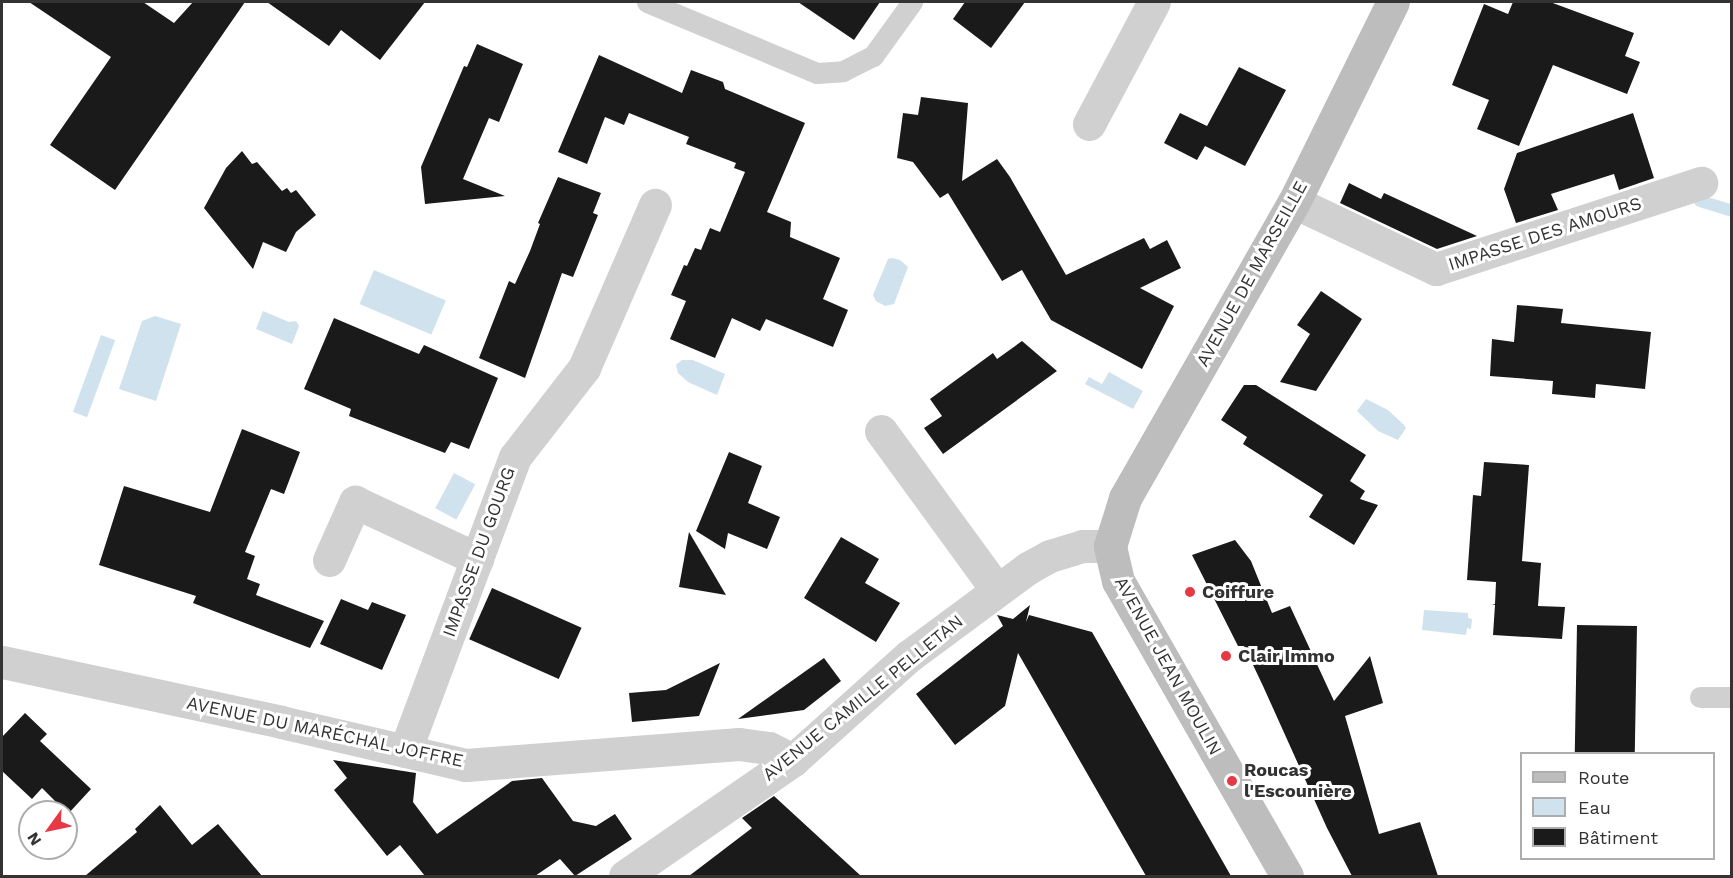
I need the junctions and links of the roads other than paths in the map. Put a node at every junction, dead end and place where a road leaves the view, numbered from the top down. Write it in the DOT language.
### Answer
graph roads {
  1 [pos="647,2"];
  2 [pos="912,2"];
  3 [pos="1154,2"];
  4 [pos="1393,2"];
  5 [pos="1089,124"];
  6 [pos="1701,183"];
  7 [pos="1294,202"];
  8 [pos="656,204"];
  9 [pos="881,431"];
  10 [pos="1110,546"];
  11 [pos="477,559"];
  12 [pos="329,560"];
  13 [pos="998,590"];
  14 [pos="2,662"];
  15 [pos="1700,697"];
  16 [pos="1731,697"];
  17 [pos="405,751"];
  18 [pos="793,760"];
  19 [pos="625,876"];
  20 [pos="1287,876"];
  1 -- 2 [label="lane"];
  3 -- 5 [label="street"];
  4 -- 7 [label="street, AVENUE DE MARSEILLE"];
  6 -- 7 [label="street, IMPASSE DES AMOURS"];
  7 -- 10 [label="street, AVENUE DE MARSEILLE"];
  8 -- 11 [label="street, IMPASSE DU GOURG"];
  9 -- 13 [label="street"];
  10 -- 13 [label="street, AVENUE CAMILLE PELLETAN"];
  10 -- 20 [label="street, AVENUE JEAN MOULIN"];
  11 -- 12 [label="street"];
  11 -- 17 [label="street, IMPASSE DU GOURG"];
  13 -- 18 [label="street, AVENUE CAMILLE PELLETAN"];
  14 -- 17 [label="street, AVENUE DU MARÉCHAL JOFFRE"];
  15 -- 16 [label="lane"];
  17 -- 18 [label="street, AVENUE DU MARÉCHAL JOFFRE"];
  18 -- 19 [label="street, AVENUE CAMILLE PELLETAN"];
}
